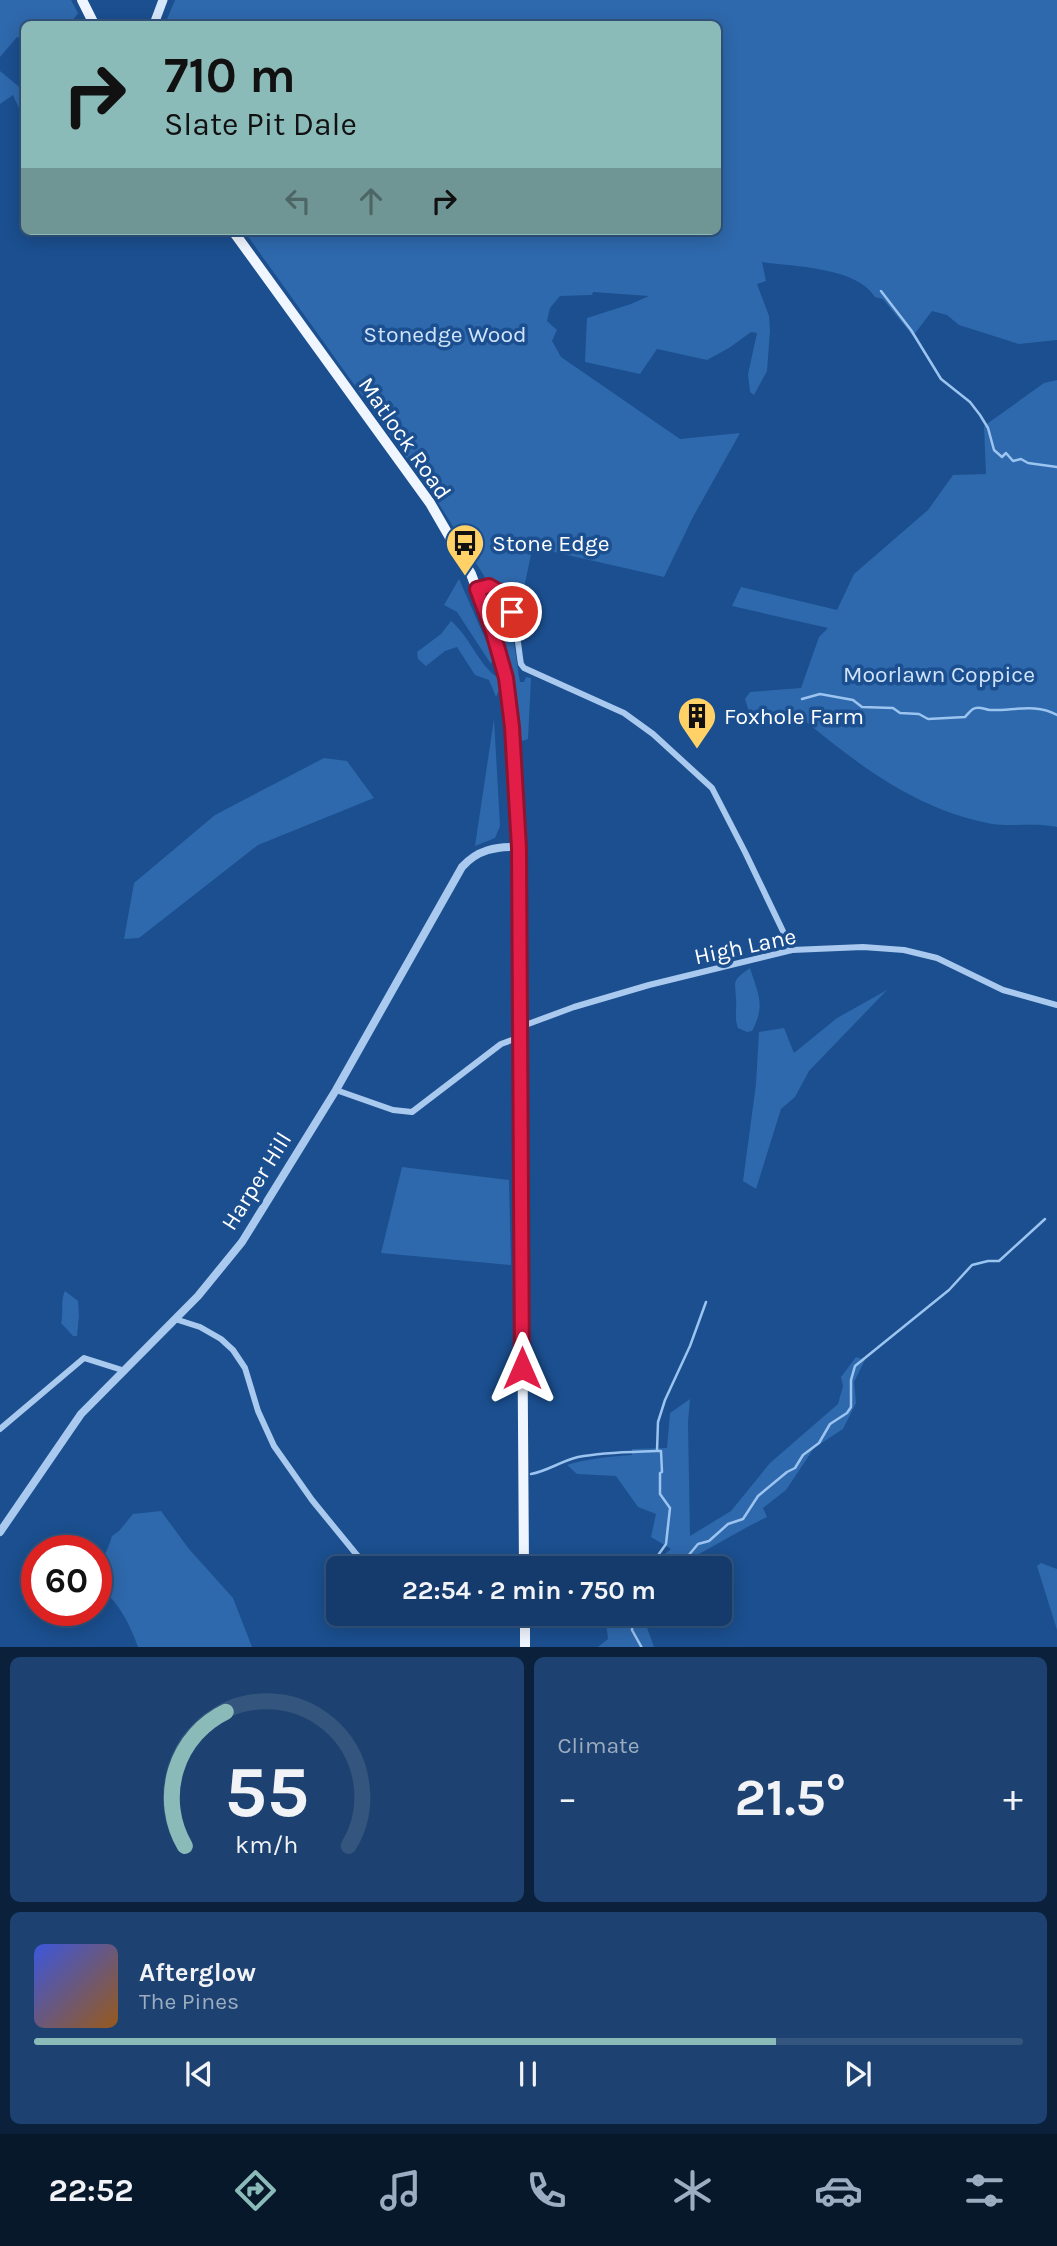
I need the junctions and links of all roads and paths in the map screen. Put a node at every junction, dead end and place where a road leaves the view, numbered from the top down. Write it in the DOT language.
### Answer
graph roads {
  1 [pos="82,0"];
  2 [pos="163,0"];
  3 [pos="92,21"];
  4 [pos="154,21"];
  5 [pos="236,235"];
  6 [pos="477,589"];
  7 [pos="519,848"];
  8 [pos="792,950"];
  9 [pos="1057,1005"];
  10 [pos="520,1032"];
  11 [pos="335,1090"];
  12 [pos="175,1320"];
  13 [pos="122,1370"];
  14 [pos="0,1429"];
  15 [pos="0,1532"];
  16 [pos="358,1556"];
  17 [pos="524,1556"];
  18 [pos="524,1626"];
  19 [pos="525,1647"];
  1 -- 3 [label="main road"];
  2 -- 4 [label="main road"];
  5 -- 6 [label="main road, Matlock Road"];
  6 -- 7 [label="main road, Matlock Road"];
  6 -- 8 [label="street"];
  7 -- 10 [label="main road, Matlock Road"];
  7 -- 11 [label="street, Harper Hill"];
  8 -- 9 [label="street, High Lane"];
  8 -- 10 [label="street, High Lane"];
  10 -- 11 [label="street, High Lane"];
  10 -- 17 [label="main road, Matlock Road"];
  11 -- 12 [label="street, Harper Hill"];
  12 -- 13 [label="street, Harper Hill"];
  12 -- 16 [label="street"];
  13 -- 14 [label="street"];
  13 -- 15 [label="street, Harper Hill"];
  18 -- 19 [label="main road"];
}
